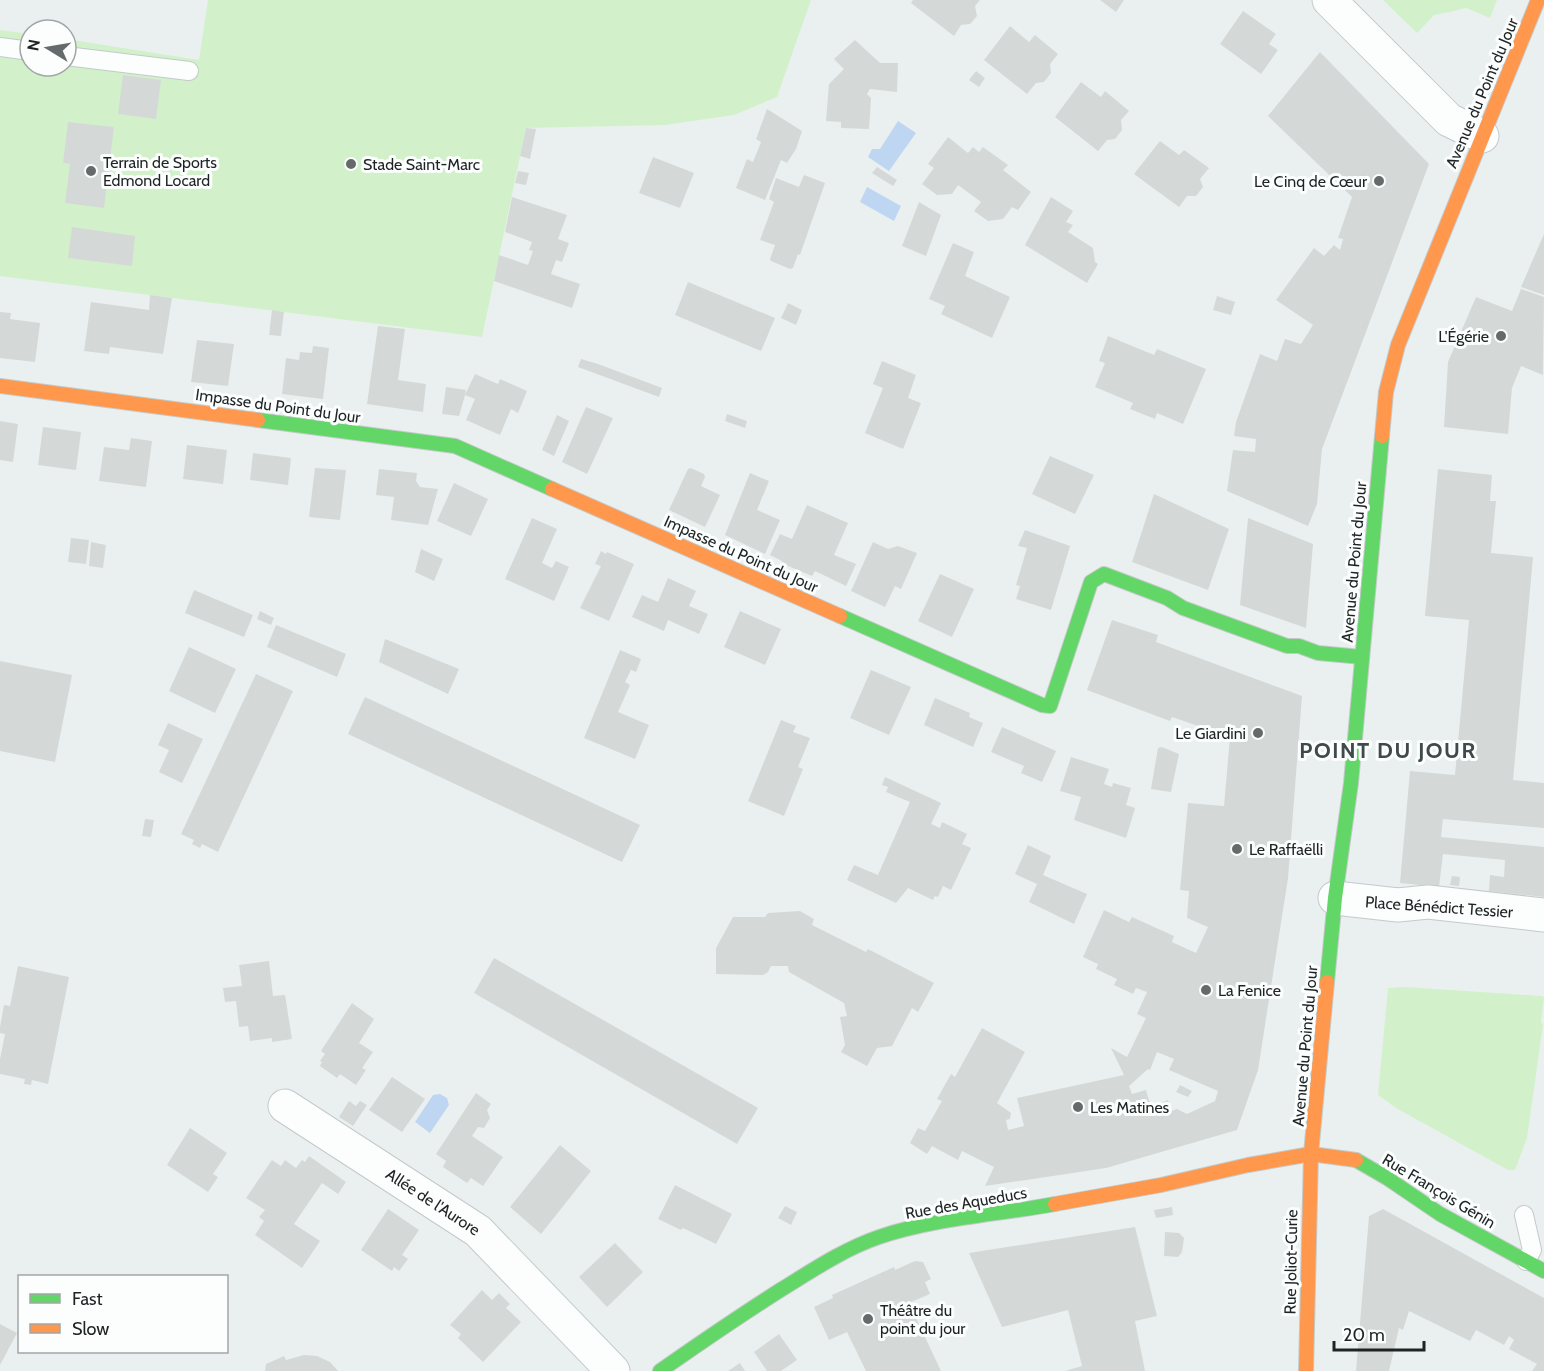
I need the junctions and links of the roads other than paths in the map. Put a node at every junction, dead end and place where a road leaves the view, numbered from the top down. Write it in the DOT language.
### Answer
graph roads {
  1 [pos="1329,0"];
  2 [pos="1538,0"];
  3 [pos="0,47"];
  4 [pos="18,49"];
  5 [pos="78,57"];
  6 [pos="189,71"];
  7 [pos="1482,136"];
  8 [pos="0,386"];
  9 [pos="1362,657"];
  10 [pos="1335,898"];
  11 [pos="1544,915"];
  12 [pos="285,1106"];
  13 [pos="1311,1154"];
  14 [pos="1524,1215"];
  15 [pos="1526,1261"];
  16 [pos="1544,1271"];
  17 [pos="613,1371"];
  18 [pos="660,1371"];
  19 [pos="1305,1371"];
  1 -- 7 [label="street"];
  2 -- 7 [label="street, Avenue du Point du Jour"];
  3 -- 4 [label="lane"];
  5 -- 6 [label="lane"];
  7 -- 9 [label="street, Avenue du Point du Jour"];
  8 -- 9 [label="street, Impasse du Point du Jour"];
  9 -- 10 [label="street, Avenue du Point du Jour"];
  10 -- 11 [label="street, Place Bénédict Tessier"];
  10 -- 13 [label="street, Avenue du Point du Jour"];
  12 -- 17 [label="street, Allée de l'Aurore"];
  13 -- 15 [label="street, Rue François Génin"];
  13 -- 18 [label="street, Rue des Aqueducs"];
  13 -- 19 [label="street, Rue Joliot-Curie"];
  14 -- 15 [label="lane"];
  15 -- 16 [label="street, Rue François Génin"];
}
